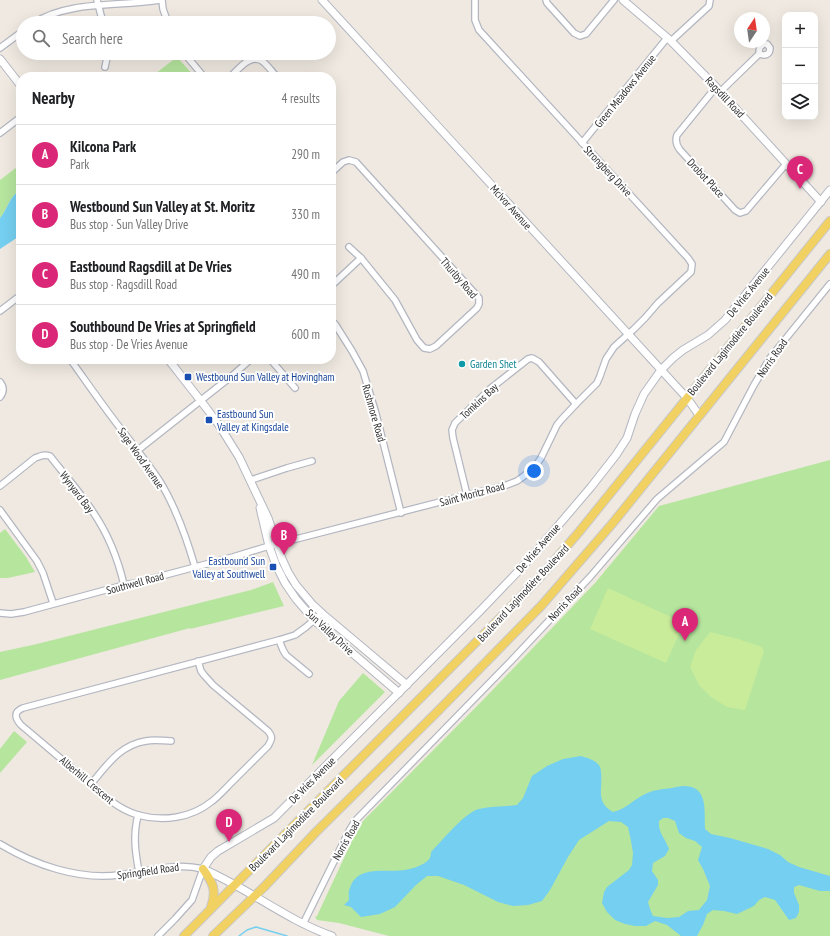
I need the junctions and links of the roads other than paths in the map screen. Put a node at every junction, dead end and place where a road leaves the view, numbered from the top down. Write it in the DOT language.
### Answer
graph roads {
  1 [pos="161,0"];
  2 [pos="322,0"];
  3 [pos="475,0"];
  4 [pos="546,0"];
  5 [pos="614,0"];
  6 [pos="623,0"];
  7 [pos="710,0"];
  8 [pos="98,2"];
  9 [pos="45,16"];
  10 [pos="101,16"];
  11 [pos="166,16"];
  12 [pos="16,36"];
  13 [pos="669,40"];
  14 [pos="0,48"];
  15 [pos="759,54"];
  16 [pos="0,59"];
  17 [pos="106,60"];
  18 [pos="190,60"];
  19 [pos="249,60"];
  20 [pos="262,60"];
  21 [pos="105,67"];
  22 [pos="200,72"];
  23 [pos="236,72"];
  24 [pos="273,72"];
  25 [pos="16,80"];
  26 [pos="719,89"];
  27 [pos="16,121"];
  28 [pos="0,133"];
  29 [pos="582,143"];
  30 [pos="786,164"];
  31 [pos="336,168"];
  32 [pos="830,190"];
  33 [pos="820,202"];
  34 [pos="830,221"];
  35 [pos="349,247"];
  36 [pos="830,254"];
  37 [pos="361,258"];
  38 [pos="336,281"];
  39 [pos="830,284"];
  40 [pos="16,299"];
  41 [pos="0,311"];
  42 [pos="336,326"];
  43 [pos="628,334"];
  44 [pos="74,364"];
  45 [pos="172,364"];
  46 [pos="245,364"];
  47 [pos="274,364"];
  48 [pos="661,370"];
  49 [pos="0,382"];
  50 [pos="295,388"];
  51 [pos="0,397"];
  52 [pos="687,398"];
  53 [pos="200,400"];
  54 [pos="576,404"];
  55 [pos="699,415"];
  56 [pos="138,450"];
  57 [pos="312,461"];
  58 [pos="250,480"];
  59 [pos="0,486"];
  60 [pos="467,495"];
  61 [pos="0,510"];
  62 [pos="401,513"];
  63 [pos="273,545"];
  64 [pos="195,567"];
  65 [pos="124,585"];
  66 [pos="53,604"];
  67 [pos="0,613"];
  68 [pos="322,613"];
  69 [pos="315,621"];
  70 [pos="280,640"];
  71 [pos="198,661"];
  72 [pos="309,674"];
  73 [pos="407,685"];
  74 [pos="399,693"];
  75 [pos="171,741"];
  76 [pos="91,784"];
  77 [pos="138,815"];
  78 [pos="0,844"];
  79 [pos="203,869"];
  80 [pos="139,872"];
  81 [pos="234,884"];
  82 [pos="254,896"];
  83 [pos="211,909"];
  84 [pos="303,924"];
  85 [pos="158,936"];
  86 [pos="184,936"];
  87 [pos="213,936"];
  88 [pos="332,936"];
  1 -- 8 [label="street"];
  1 -- 11 [label="street"];
  2 -- 43 [label="street, McIvor Avenue"];
  3 -- 29 [label="street, Strongberg Drive"];
  4 -- 5 [label="street"];
  6 -- 13 [label="street, Ragsdill Road"];
  7 -- 13 [label="street, Green Meadows Avenue"];
  8 -- 9 [label="street"];
  8 -- 10 [label="street"];
  12 -- 14 [label="street"];
  13 -- 26 [label="street, Ragsdill Road"];
  13 -- 29 [label="street, Green Meadows Avenue"];
  15 -- 26 [label="street"];
  16 -- 25 [label="street"];
  17 -- 21 [label="street"];
  18 -- 22 [label="street"];
  19 -- 23 [label="street"];
  20 -- 24 [label="street"];
  26 -- 30 [label="street, Ragsdill Road"];
  26 -- 30 [label="street, Drobot Place"];
  27 -- 28 [label="street"];
  29 -- 43 [label="street, Strongberg Drive"];
  30 -- 33 [label="street, Ragsdill Road"];
  31 -- 37 [label="street, Thurlby Road"];
  32 -- 33 [label="street, De Vries Avenue"];
  33 -- 48 [label="street, De Vries Avenue"];
  34 -- 52 [label="main road, Boulevard Lagimodière Boulevard"];
  35 -- 37 [label="street, Thurlby Road"];
  36 -- 55 [label="main road, Boulevard Lagimodière Boulevard"];
  37 -- 38 [label="street"];
  39 -- 84 [label="street, Norris Road"];
  40 -- 41 [label="street"];
  42 -- 62 [label="street, Rushmore Road"];
  43 -- 48 [label="street, McIvor Avenue"];
  43 -- 54 [label="street, Saint Moritz Road"];
  44 -- 56 [label="street, Sage Wood Avenue"];
  45 -- 53 [label="street, Sun Valley Drive"];
  46 -- 53 [label="street"];
  47 -- 50 [label="street"];
  48 -- 52 [label="street, McIvor Avenue"];
  48 -- 73 [label="street, De Vries Avenue"];
  49 -- 51 [label="street"];
  52 -- 55 [label="street, McIvor Avenue"];
  52 -- 81 [label="main road, Boulevard Lagimodière Boulevard"];
  53 -- 56 [label="street"];
  53 -- 58 [label="street, Sun Valley Drive"];
  54 -- 60 [label="street, Saint Moritz Road"];
  54 -- 60 [label="street, Tomkins Bay"];
  55 -- 82 [label="main road, Boulevard Lagimodière Boulevard"];
  56 -- 64 [label="street, Sage Wood Avenue"];
  57 -- 58 [label="street"];
  58 -- 63 [label="street, Sun Valley Drive"];
  59 -- 65 [label="street, Wynyard Bay"];
  60 -- 62 [label="street, Saint Moritz Road"];
  61 -- 66 [label="street"];
  62 -- 63 [label="street, Saint Moritz Road"];
  63 -- 64 [label="street, Southwell Road"];
  63 -- 68 [label="street, Sun Valley Drive"];
  63 -- 69 [label="street, Sun Valley Drive"];
  64 -- 65 [label="street, Southwell Road"];
  65 -- 66 [label="street, Southwell Road"];
  66 -- 67 [label="street, Southwell Road"];
  68 -- 69 [label="street, Alberhill Crescent"];
  68 -- 73 [label="street, Sun Valley Drive"];
  69 -- 70 [label="street, Alberhill Crescent"];
  69 -- 74 [label="street, Sun Valley Drive"];
  70 -- 71 [label="street, Alberhill Crescent"];
  70 -- 72 [label="street"];
  71 -- 76 [label="street, Alberhill Crescent"];
  71 -- 77 [label="street, Alberhill Crescent"];
  73 -- 74 [label="street, De Vries Avenue"];
  74 -- 79 [label="street, De Vries Avenue"];
  75 -- 76 [label="street"];
  76 -- 77 [label="street, Alberhill Crescent"];
  77 -- 80 [label="street"];
  78 -- 80 [label="street, Springfield Road"];
  79 -- 80 [label="street, Springfield Road"];
  79 -- 81 [label="street, Springfield Road"];
  79 -- 83 [label="main road"];
  79 -- 85 [label="street"];
  81 -- 82 [label="street, Springfield Road"];
  81 -- 83 [label="main road, Boulevard Lagimodière Boulevard"];
  82 -- 84 [label="street, Springfield Road"];
  82 -- 87 [label="main road, Boulevard Lagimodière Boulevard"];
  83 -- 86 [label="main road, Boulevard Lagimodière Boulevard"];
  84 -- 88 [label="street, Springfield Road"];
}
